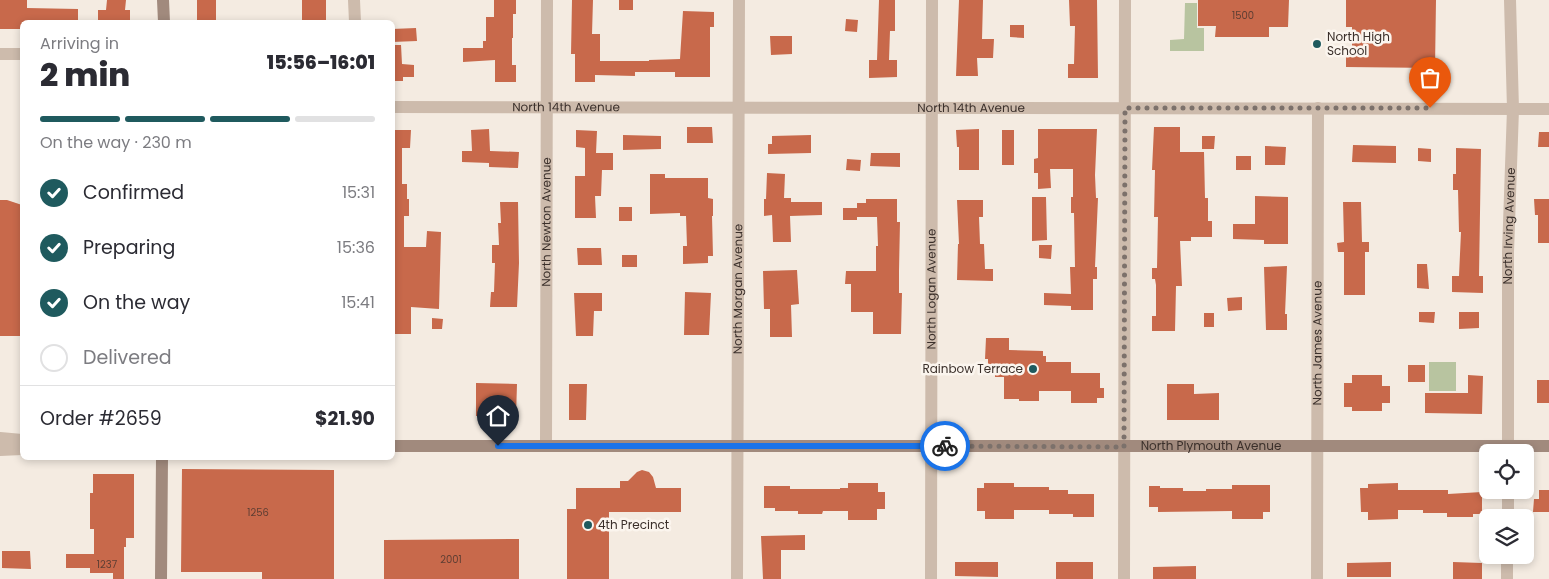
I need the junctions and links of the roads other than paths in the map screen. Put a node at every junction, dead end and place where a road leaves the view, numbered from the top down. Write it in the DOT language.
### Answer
graph roads {
  1 [pos="163,0"];
  2 [pos="354,0"];
  3 [pos="547,0"];
  4 [pos="739,0"];
  5 [pos="932,0"];
  6 [pos="1125,0"];
  7 [pos="1510,0"];
  8 [pos="164,20"];
  9 [pos="354,20"];
  10 [pos="0,54"];
  11 [pos="20,54"];
  12 [pos="395,107"];
  13 [pos="546,107"];
  14 [pos="738,107"];
  15 [pos="931,107"];
  16 [pos="1125,108"];
  17 [pos="1318,108"];
  18 [pos="1513,109"];
  19 [pos="1549,109"];
  20 [pos="0,438"];
  21 [pos="20,440"];
  22 [pos="1508,444"];
  23 [pos="931,445"];
  24 [pos="395,446"];
  25 [pos="546,446"];
  26 [pos="738,446"];
  27 [pos="1316,446"];
  28 [pos="1549,446"];
  29 [pos="1124,447"];
  30 [pos="1534,447"];
  31 [pos="20,449"];
  32 [pos="1479,449"];
  33 [pos="0,450"];
  34 [pos="162,460"];
  35 [pos="1507,564"];
  36 [pos="161,579"];
  37 [pos="737,579"];
  38 [pos="931,579"];
  39 [pos="1124,579"];
  40 [pos="1317,579"];
  41 [pos="1507,579"];
  1 -- 8 [label="main road"];
  2 -- 9 [label="street"];
  3 -- 13 [label="street, North Newton Avenue"];
  4 -- 14 [label="street, North Morgan Avenue"];
  5 -- 15 [label="street, North Logan Avenue"];
  6 -- 16 [label="street"];
  7 -- 18 [label="street, North Irving Avenue"];
  10 -- 11 [label="street"];
  12 -- 13 [label="street, North 14th Avenue"];
  13 -- 14 [label="street, North 14th Avenue"];
  13 -- 25 [label="street, North Newton Avenue"];
  14 -- 15 [label="street, North 14th Avenue"];
  14 -- 26 [label="street, North Morgan Avenue"];
  15 -- 16 [label="street, North 14th Avenue"];
  15 -- 23 [label="street, North Logan Avenue"];
  16 -- 17 [label="street, North 14th Avenue"];
  16 -- 29 [label="street"];
  17 -- 18 [label="street, North 14th Avenue"];
  17 -- 27 [label="street, North James Avenue"];
  18 -- 19 [label="street, North 14th Avenue"];
  18 -- 22 [label="street, North Irving Avenue"];
  20 -- 21 [label="street"];
  23 -- 26 [label="main road, North Plymouth Avenue"];
  23 -- 29 [label="main road, North Plymouth Avenue"];
  23 -- 38 [label="street, North Logan Avenue"];
  24 -- 25 [label="main road, North Plymouth Avenue"];
  25 -- 26 [label="main road, North Plymouth Avenue"];
  26 -- 37 [label="street, North Morgan Avenue"];
  27 -- 29 [label="main road, North Plymouth Avenue"];
  27 -- 32 [label="main road, North Plymouth Avenue"];
  27 -- 40 [label="street, North James Avenue"];
  28 -- 30 [label="main road, North Plymouth Avenue"];
  29 -- 39 [label="street"];
  31 -- 33 [label="street"];
  34 -- 36 [label="main road"];
  35 -- 41 [label="street"];
}
